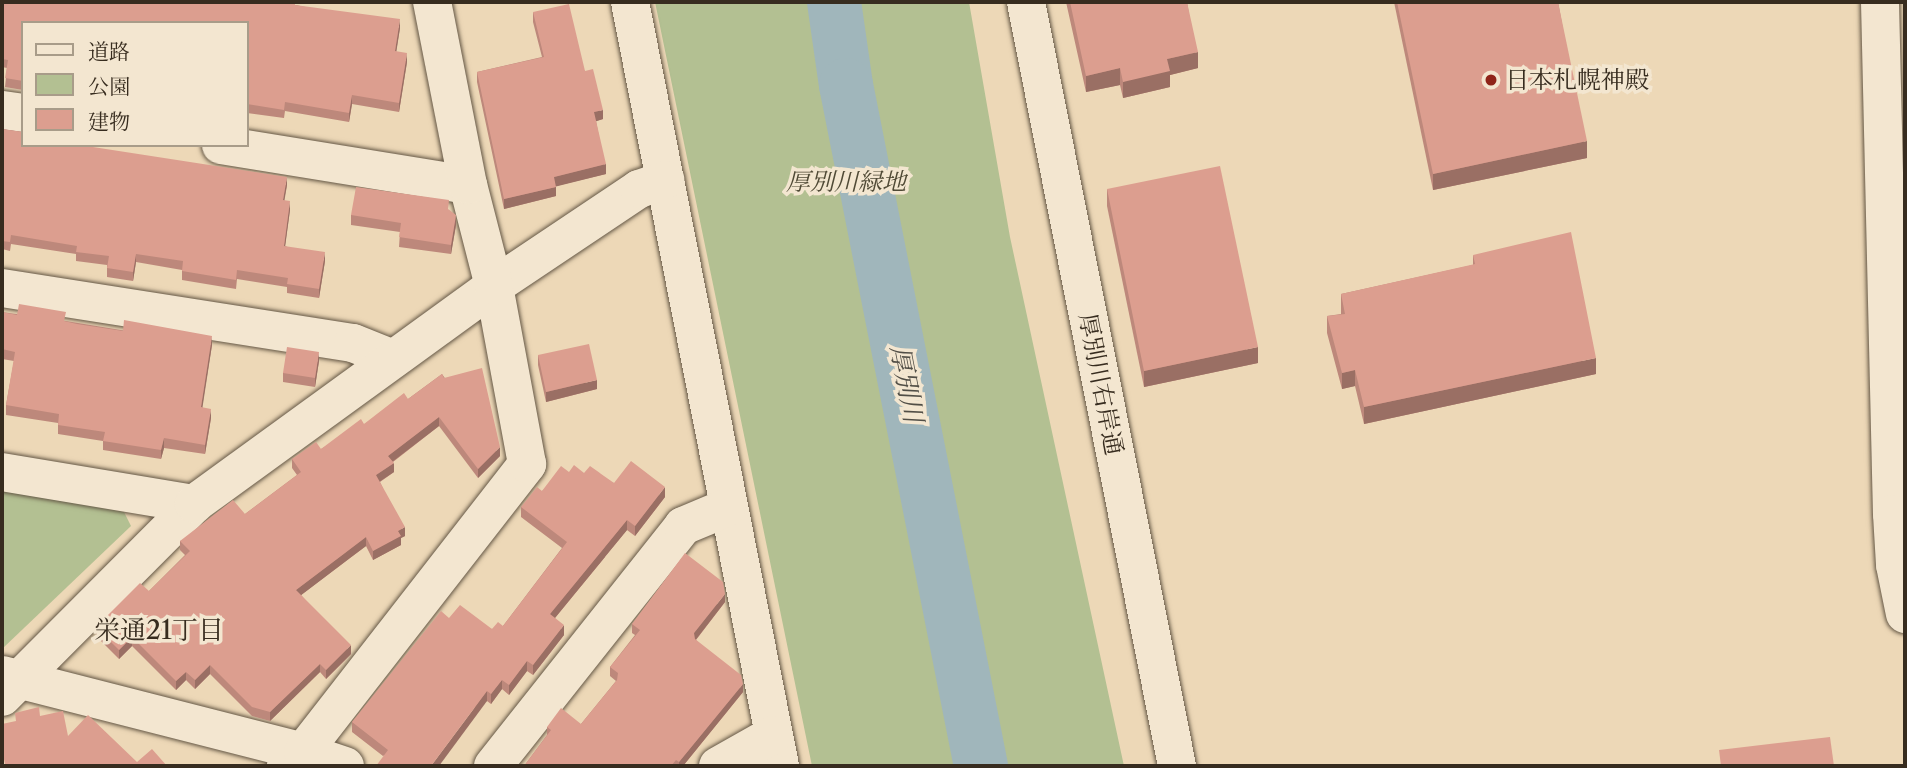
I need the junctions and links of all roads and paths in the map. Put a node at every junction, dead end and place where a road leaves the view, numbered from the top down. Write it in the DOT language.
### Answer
graph roads {
  1 [pos="432,2"];
  2 [pos="630,2"];
  3 [pos="1026,2"];
  4 [pos="1881,2"];
  5 [pos="2,110"];
  6 [pos="21,113"];
  7 [pos="234,147"];
  8 [pos="665,180"];
  9 [pos="468,185"];
  10 [pos="494,286"];
  11 [pos="2,288"];
  12 [pos="393,359"];
  13 [pos="2,472"];
  14 [pos="194,504"];
  15 [pos="726,508"];
  16 [pos="1905,614"];
  17 [pos="8,684"];
  18 [pos="777,751"];
  19 [pos="295,759"];
  20 [pos="345,766"];
  21 [pos="493,766"];
  22 [pos="718,766"];
  23 [pos="1177,766"];
  1 -- 9 [label="street"];
  2 -- 8 [label="street"];
  3 -- 23 [label="street, 厚別川右岸通"];
  4 -- 16 [label="street"];
  5 -- 6 [label="street"];
  7 -- 9 [label="street"];
  8 -- 10 [label="street"];
  8 -- 15 [label="street"];
  9 -- 10 [label="street"];
  10 -- 12 [label="street"];
  10 -- 19 [label="street"];
  11 -- 12 [label="street"];
  12 -- 14 [label="street"];
  13 -- 14 [label="street"];
  14 -- 17 [label="street"];
  15 -- 18 [label="street"];
  15 -- 21 [label="street"];
  17 -- 19 [label="street"];
  18 -- 22 [label="street"];
  19 -- 20 [label="street"];
}
